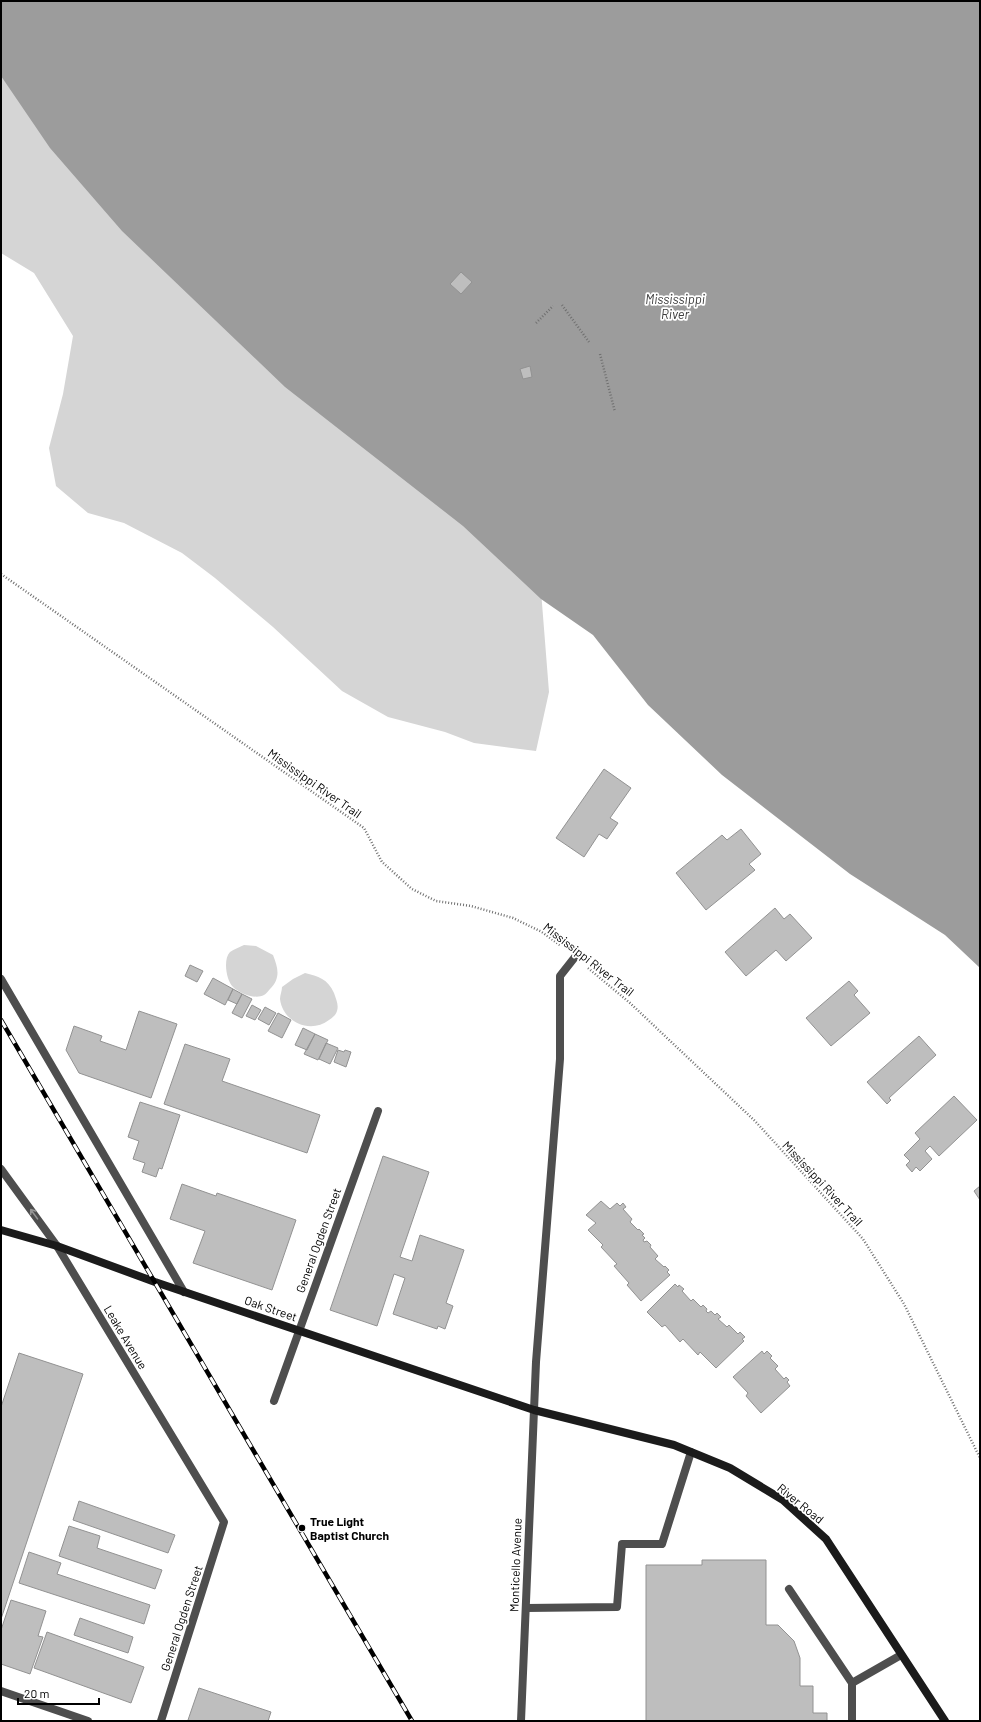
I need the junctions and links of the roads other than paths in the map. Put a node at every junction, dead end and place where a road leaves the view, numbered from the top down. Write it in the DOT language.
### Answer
graph roads {
  1 [pos="575,957"];
  2 [pos="1,979"];
  3 [pos="378,1111"];
  4 [pos="1,1169"];
  5 [pos="1,1230"];
  6 [pos="57,1246"];
  7 [pos="184,1292"];
  8 [pos="299,1330"];
  9 [pos="274,1401"];
  10 [pos="534,1410"];
  11 [pos="691,1452"];
  12 [pos="224,1522"];
  13 [pos="789,1589"];
  14 [pos="526,1608"];
  15 [pos="901,1655"];
  16 [pos="852,1683"];
  17 [pos="1,1691"];
  18 [pos="943,1720"];
  19 [pos="88,1721"];
  20 [pos="161,1721"];
  21 [pos="521,1721"];
  22 [pos="852,1721"];
  1 -- 10 [label="street, Monticello Avenue"];
  2 -- 7 [label="street"];
  3 -- 8 [label="street, General Ogden Street"];
  6 -- 4 [label="street, Leake Avenue, one-way"];
  5 -- 6 [label="main road, Oak Street"];
  6 -- 7 [label="main road, Oak Street"];
  6 -- 12 [label="street, Leake Avenue"];
  7 -- 8 [label="main road, Oak Street"];
  8 -- 9 [label="street, General Ogden Street"];
  8 -- 10 [label="main road, Oak Street"];
  10 -- 11 [label="main road, River Road"];
  10 -- 14 [label="street, Monticello Avenue"];
  11 -- 14 [label="street"];
  11 -- 15 [label="main road, River Road"];
  12 -- 20 [label="street, General Ogden Street"];
  13 -- 16 [label="street"];
  14 -- 21 [label="street, Monticello Avenue"];
  15 -- 16 [label="street"];
  15 -- 18 [label="main road, River Road"];
  16 -- 22 [label="street"];
  17 -- 19 [label="street"];
}
